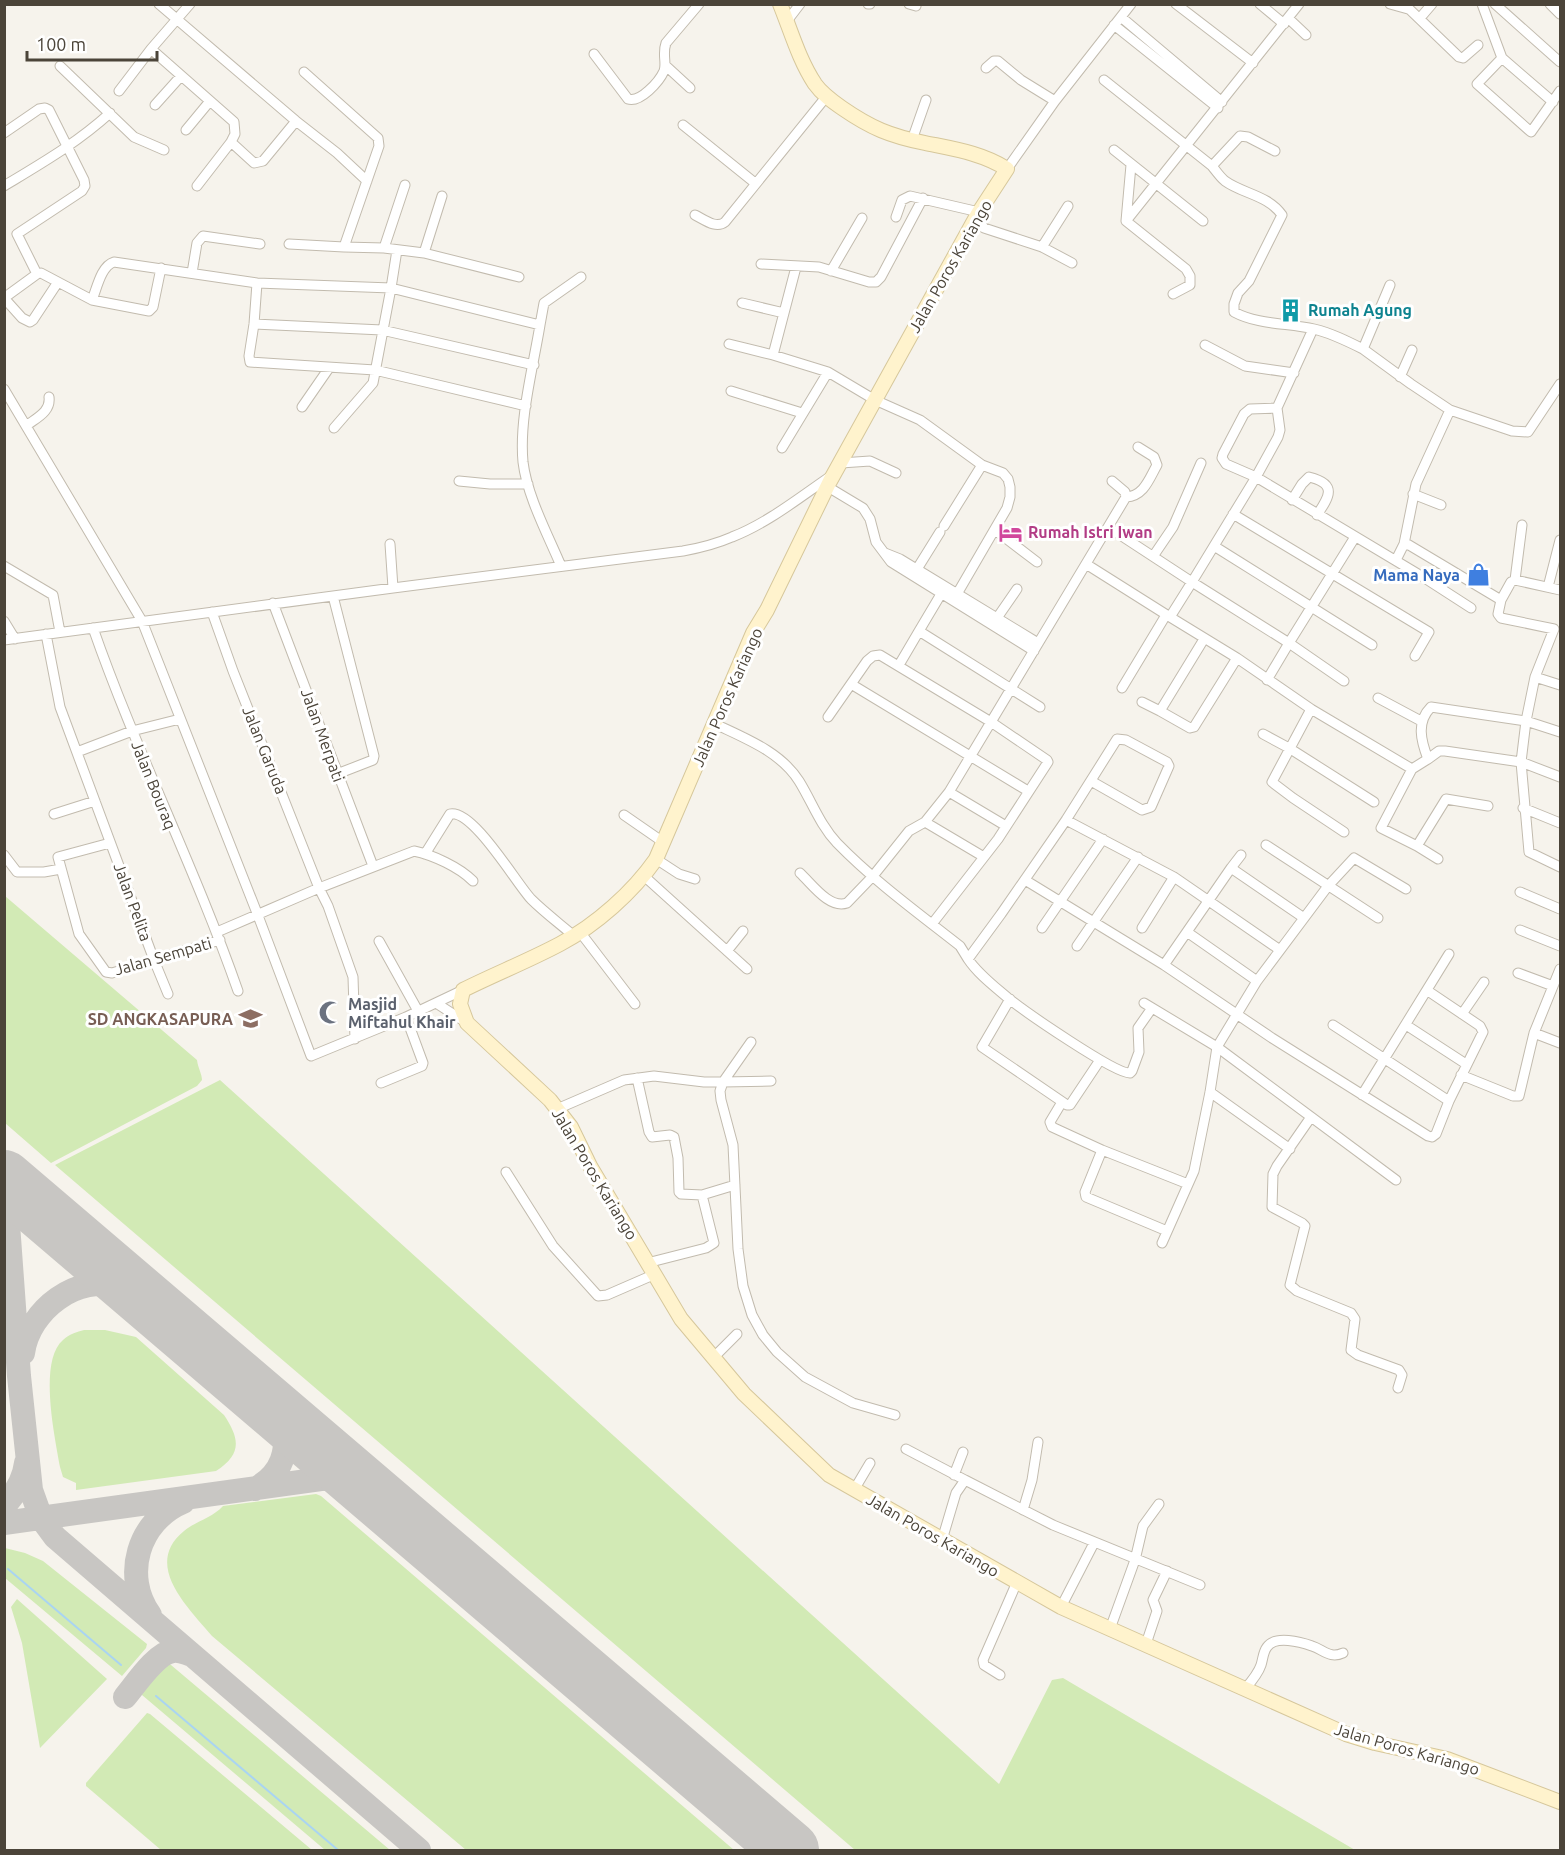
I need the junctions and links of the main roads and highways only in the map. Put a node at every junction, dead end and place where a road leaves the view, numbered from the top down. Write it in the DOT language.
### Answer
graph roads {
  1 [pos="780,4"];
  2 [pos="1560,1802"];
  1 -- 2 [label="main road, Jalan Poros Kariango"];
}
